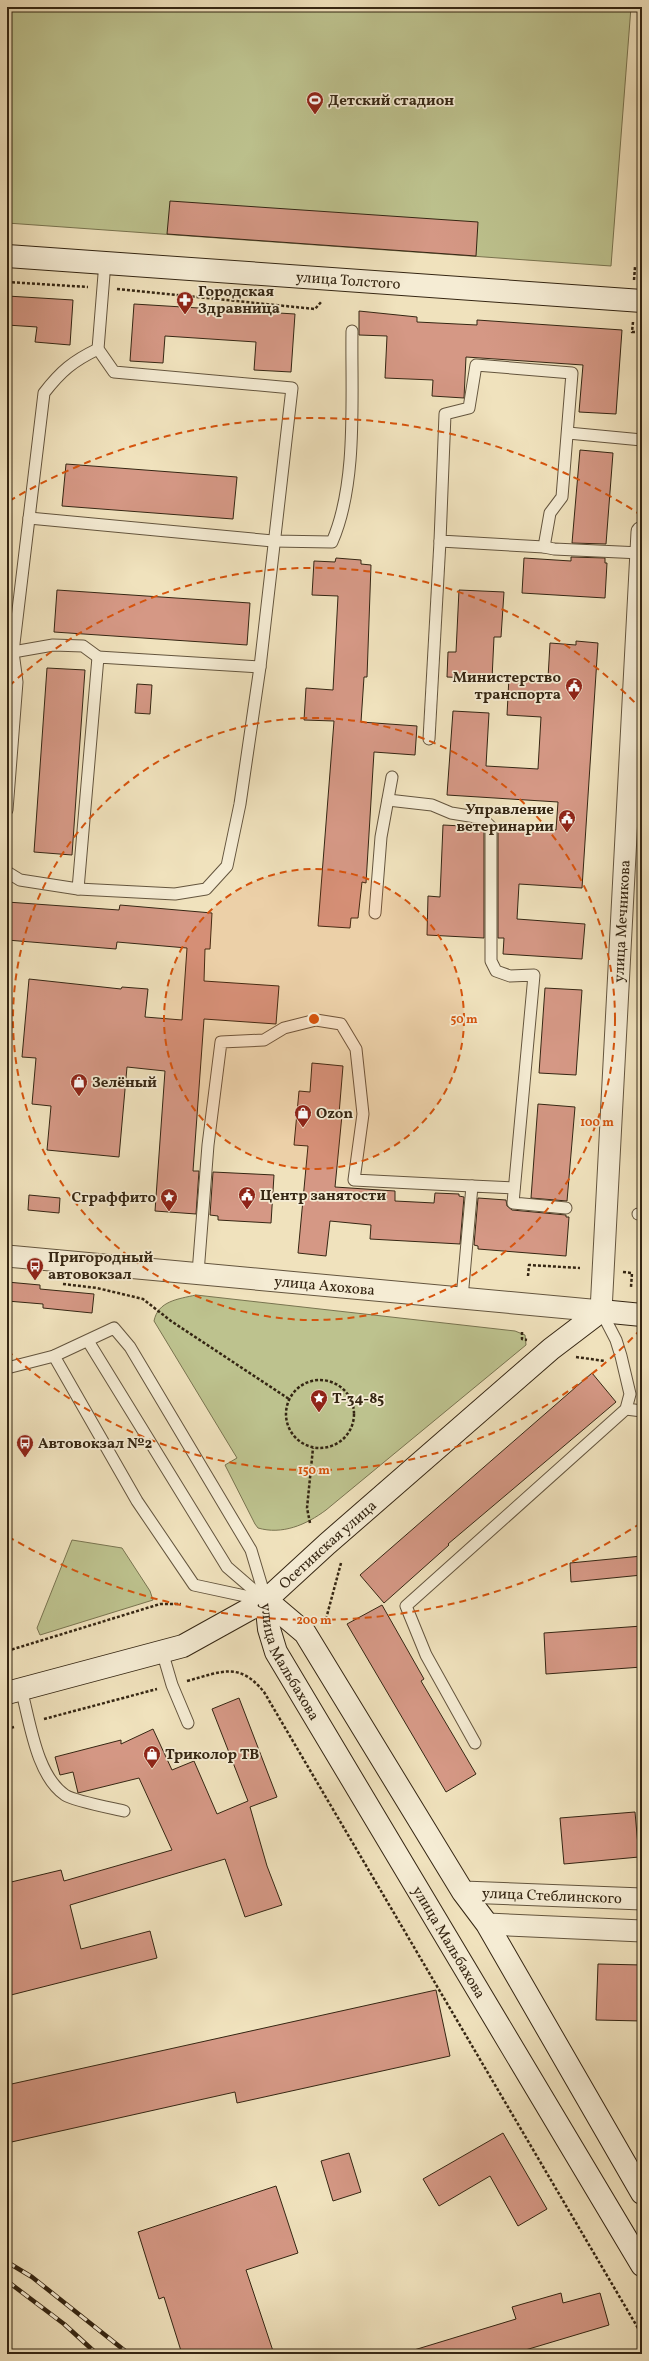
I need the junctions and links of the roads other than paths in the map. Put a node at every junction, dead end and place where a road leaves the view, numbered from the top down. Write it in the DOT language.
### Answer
graph roads {
  1 [pos="7,256"];
  2 [pos="105,262"];
  3 [pos="642,301"];
  4 [pos="352,331"];
  5 [pos="98,349"];
  6 [pos="568,433"];
  7 [pos="642,440"];
  8 [pos="29,518"];
  9 [pos="642,532"];
  10 [pos="273,541"];
  11 [pos="440,542"];
  12 [pos="544,547"];
  13 [pos="641,553"];
  14 [pos="13,652"];
  15 [pos="98,657"];
  16 [pos="260,667"];
  17 [pos="429,739"];
  18 [pos="636,747"];
  19 [pos="392,777"];
  20 [pos="388,800"];
  21 [pos="7,810"];
  22 [pos="7,872"];
  23 [pos="78,889"];
  24 [pos="375,913"];
  25 [pos="472,1186"];
  26 [pos="514,1188"];
  27 [pos="566,1208"];
  28 [pos="7,1256"];
  29 [pos="198,1273"];
  30 [pos="462,1298"];
  31 [pos="600,1311"];
  32 [pos="642,1315"];
  33 [pos="88,1341"];
  34 [pos="54,1356"];
  35 [pos="7,1368"];
  36 [pos="626,1410"];
  37 [pos="642,1411"];
  38 [pos="266,1600"];
  39 [pos="162,1651"];
  40 [pos="14,1691"];
  41 [pos="188,1723"];
  42 [pos="475,1744"];
  43 [pos="124,1811"];
  44 [pos="462,1892"];
  45 [pos="642,1899"];
  46 [pos="487,1924"];
  47 [pos="642,1931"];
  48 [pos="642,2193"];
  49 [pos="642,2265"];
  1 -- 2 [label="main road, улица Толстого"];
  2 -- 3 [label="main road, улица Толстого"];
  2 -- 5 [label="lane"];
  4 -- 10 [label="lane"];
  5 -- 8 [label="lane"];
  5 -- 10 [label="lane"];
  6 -- 7 [label="lane"];
  6 -- 11 [label="lane"];
  6 -- 12 [label="lane"];
  8 -- 10 [label="lane"];
  8 -- 14 [label="lane"];
  9 -- 13 [label="street, улица Мечникова"];
  10 -- 16 [label="lane"];
  11 -- 12 [label="lane"];
  11 -- 17 [label="lane"];
  12 -- 13 [label="lane"];
  13 -- 18 [label="street, улица Мечникова"];
  14 -- 15 [label="lane"];
  14 -- 21 [label="lane"];
  15 -- 16 [label="lane"];
  15 -- 23 [label="lane"];
  16 -- 23 [label="lane"];
  18 -- 31 [label="street, улица Мечникова"];
  19 -- 20 [label="lane"];
  20 -- 24 [label="lane"];
  20 -- 26 [label="lane"];
  22 -- 23 [label="lane"];
  25 -- 26 [label="lane"];
  25 -- 29 [label="lane"];
  25 -- 30 [label="lane"];
  26 -- 27 [label="lane"];
  28 -- 29 [label="street, улица Ахохова"];
  29 -- 30 [label="street, улица Ахохова"];
  30 -- 31 [label="street, улица Ахохова"];
  31 -- 32 [label="main road, улица Ахохова"];
  31 -- 36 [label="lane"];
  31 -- 38 [label="main road, Осетинская улица"];
  33 -- 34 [label="lane"];
  33 -- 38 [label="lane"];
  33 -- 38 [label="lane"];
  34 -- 35 [label="lane"];
  34 -- 38 [label="lane"];
  36 -- 37 [label="lane"];
  36 -- 42 [label="lane"];
  38 -- 39 [label="main road, Осетинская улица"];
  38 -- 44 [label="main road, улица Мальбахова"];
  38 -- 49 [label="main road, улица Мальбахова"];
  39 -- 40 [label="main road, Осетинская улица"];
  39 -- 41 [label="lane"];
  40 -- 43 [label="lane"];
  44 -- 45 [label="street, улица Стеблинского"];
  44 -- 46 [label="main road, улица Мальбахова"];
  46 -- 47 [label="street, улица Стеблинского"];
  46 -- 48 [label="main road, улица Мальбахова"];
}
